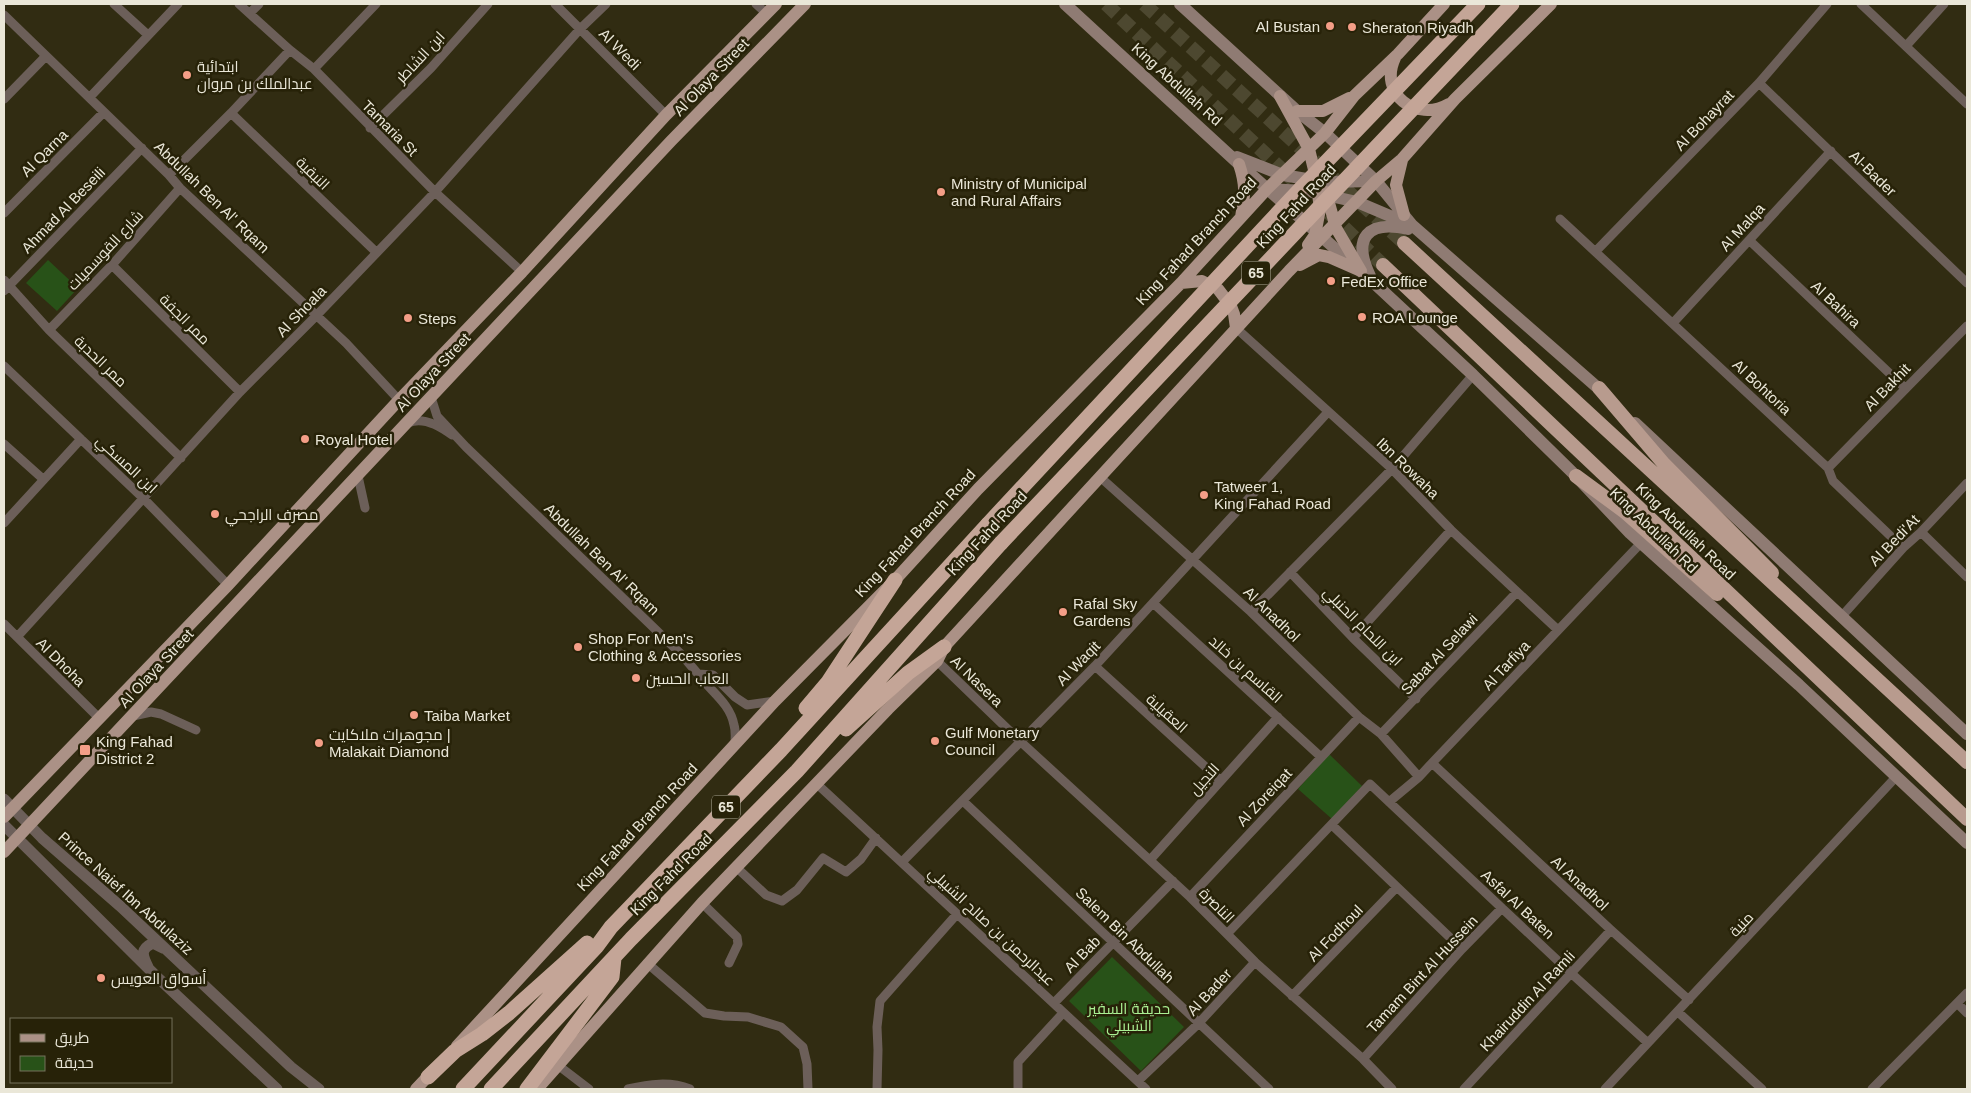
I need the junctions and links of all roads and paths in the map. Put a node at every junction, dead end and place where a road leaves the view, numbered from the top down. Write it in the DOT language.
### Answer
graph roads {
  1 [pos="114,4"];
  2 [pos="178,4"];
  3 [pos="239,4"];
  4 [pos="259,4"];
  5 [pos="376,4"];
  6 [pos="472,4"];
  7 [pos="488,4"];
  8 [pos="555,4"];
  9 [pos="606,4"];
  10 [pos="756,4"];
  11 [pos="776,4"];
  12 [pos="805,4"];
  13 [pos="1065,4"];
  14 [pos="1180,4"];
  15 [pos="1478,4"];
  16 [pos="1512,4"];
  17 [pos="1551,4"];
  18 [pos="1827,4"];
  19 [pos="1861,4"];
  20 [pos="1944,4"];
  21 [pos="1440,5"];
  22 [pos="480,11"];
  23 [pos="250,13"];
  24 [pos="767,14"];
  25 [pos="4,15"];
  26 [pos="580,29"];
  27 [pos="148,35"];
  28 [pos="1906,46"];
  29 [pos="290,50"];
  30 [pos="1398,54"];
  31 [pos="45,57"];
  32 [pos="314,69"];
  33 [pos="1759,83"];
  34 [pos="1280,96"];
  35 [pos="1354,96"];
  36 [pos="90,97"];
  37 [pos="4,99"];
  38 [pos="1455,99"];
  39 [pos="1967,104"];
  40 [pos="1297,111"];
  41 [pos="104,112"];
  42 [pos="231,113"];
  43 [pos="666,115"];
  44 [pos="370,128"];
  45 [pos="1325,132"];
  46 [pos="142,148"];
  47 [pos="1309,149"];
  48 [pos="1831,151"];
  49 [pos="1235,159"];
  50 [pos="1402,159"];
  51 [pos="169,175"];
  52 [pos="1283,175"];
  53 [pos="1376,181"];
  54 [pos="180,188"];
  55 [pos="1321,188"];
  56 [pos="1267,189"];
  57 [pos="435,192"];
  58 [pos="1357,202"];
  59 [pos="4,213"];
  60 [pos="1241,217"];
  61 [pos="1560,219"];
  62 [pos="1335,224"];
  63 [pos="1412,224"];
  64 [pos="1319,233"];
  65 [pos="1749,240"];
  66 [pos="1404,243"];
  67 [pos="1596,251"];
  68 [pos="376,252"];
  69 [pos="1383,264"];
  70 [pos="112,265"];
  71 [pos="1289,271"];
  72 [pos="1361,271"];
  73 [pos="522,272"];
  74 [pos="1372,281"];
  75 [pos="1181,283"];
  76 [pos="1967,283"];
  77 [pos="6,286"];
  78 [pos="316,316"];
  79 [pos="1674,324"];
  80 [pos="1967,326"];
  81 [pos="1236,328"];
  82 [pos="48,330"];
  83 [pos="4,366"];
  84 [pos="1473,375"];
  85 [pos="1599,388"];
  86 [pos="1905,388"];
  87 [pos="240,392"];
  88 [pos="431,397"];
  89 [pos="400,400"];
  90 [pos="1328,412"];
  91 [pos="407,423"];
  92 [pos="80,439"];
  93 [pos="4,444"];
  94 [pos="466,447"];
  95 [pos="181,458"];
  96 [pos="1828,468"];
  97 [pos="1392,469"];
  98 [pos="358,476"];
  99 [pos="1576,476"];
  100 [pos="1100,477"];
  101 [pos="43,479"];
  102 [pos="1967,483"];
  103 [pos="144,499"];
  104 [pos="364,508"];
  105 [pos="4,523"];
  106 [pos="1451,530"];
  107 [pos="1921,532"];
  108 [pos="1641,543"];
  109 [pos="1903,548"];
  110 [pos="1192,559"];
  111 [pos="1290,572"];
  112 [pos="1967,577"];
  113 [pos="895,580"];
  114 [pos="228,585"];
  115 [pos="1517,592"];
  116 [pos="1153,603"];
  117 [pos="1251,612"];
  118 [pos="1842,616"];
  119 [pos="1811,620"];
  120 [pos="4,624"];
  121 [pos="1558,630"];
  122 [pos="18,637"];
  123 [pos="1353,638"];
  124 [pos="944,647"];
  125 [pos="1785,648"];
  126 [pos="937,660"];
  127 [pos="1095,666"];
  128 [pos="698,674"];
  129 [pos="1416,699"];
  130 [pos="775,701"];
  131 [pos="133,716"];
  132 [pos="1359,717"];
  133 [pos="1278,718"];
  134 [pos="100,719"];
  135 [pos="196,730"];
  136 [pos="1381,734"];
  137 [pos="1967,734"];
  138 [pos="1021,742"];
  139 [pos="735,744"];
  140 [pos="781,750"];
  141 [pos="1321,757"];
  142 [pos="1967,762"];
  143 [pos="804,763"];
  144 [pos="1432,763"];
  145 [pos="1419,777"];
  146 [pos="1896,777"];
  147 [pos="1221,781"];
  148 [pos="818,784"];
  149 [pos="962,801"];
  150 [pos="1389,802"];
  151 [pos="8,804"];
  152 [pos="4,818"];
  153 [pos="1967,819"];
  154 [pos="4,825"];
  155 [pos="1332,825"];
  156 [pos="30,826"];
  157 [pos="18,838"];
  158 [pos="876,838"];
  159 [pos="1967,844"];
  160 [pos="4,852"];
  161 [pos="1150,860"];
  162 [pos="903,861"];
  163 [pos="736,867"];
  164 [pos="1172,881"];
  165 [pos="1396,888"];
  166 [pos="1190,897"];
  167 [pos="702,903"];
  168 [pos="1502,908"];
  169 [pos="957,914"];
  170 [pos="611,927"];
  171 [pos="1611,930"];
  172 [pos="1227,934"];
  173 [pos="1113,942"];
  174 [pos="1462,949"];
  175 [pos="171,952"];
  176 [pos="614,958"];
  177 [pos="1256,962"];
  178 [pos="647,963"];
  179 [pos="729,963"];
  180 [pos="1572,974"];
  181 [pos="156,976"];
  182 [pos="1967,993"];
  183 [pos="1292,996"];
  184 [pos="1689,1000"];
  185 [pos="1054,1003"];
  186 [pos="1958,1004"];
  187 [pos="1678,1012"];
  188 [pos="1063,1013"];
  189 [pos="1967,1013"];
  190 [pos="1198,1024"];
  191 [pos="1648,1043"];
  192 [pos="1363,1059"];
  193 [pos="559,1066"];
  194 [pos="291,1067"];
  195 [pos="428,1077"];
  196 [pos="1138,1081"];
  197 [pos="1758,1088"];
  198 [pos="277,1089"];
  199 [pos="313,1089"];
  200 [pos="319,1089"];
  201 [pos="416,1089"];
  202 [pos="463,1089"];
  203 [pos="491,1089"];
  204 [pos="526,1089"];
  205 [pos="537,1089"];
  206 [pos="590,1089"];
  207 [pos="628,1089"];
  208 [pos="690,1089"];
  209 [pos="808,1089"];
  210 [pos="877,1089"];
  211 [pos="1018,1089"];
  212 [pos="1146,1089"];
  213 [pos="1269,1089"];
  214 [pos="1392,1089"];
  215 [pos="1464,1089"];
  216 [pos="1605,1089"];
  217 [pos="1872,1089"];
  1 -- 27 [label="street"];
  2 -- 27 [label="street"];
  3 -- 23 [label="street, Tamaria St"];
  4 -- 23 [label="street"];
  5 -- 32 [label="street"];
  6 -- 22 [label="street"];
  7 -- 22 [label="street, ابن الشاطر"];
  8 -- 26 [label="street, Al Wedi"];
  9 -- 26 [label="street, Al Shoala"];
  10 -- 24 [label="street"];
  11 -- 24 [label="main road, Al Olaya Street"];
  12 -- 88 [label="main road, Al Olaya Street"];
  13 -- 49 [label="main road, King Abdullah Rd"];
  14 -- 34 [label="main road"];
  15 -- 140 [label="highway, King Fahd Road / 65, bridge"];
  16 -- 143 [label="highway, King Fahd Road / 65, bridge"];
  17 -- 38 [label="main road"];
  18 -- 33 [label="street, Al Bohayrat"];
  19 -- 28 [label="street"];
  20 -- 28 [label="street"];
  21 -- 30 [label="main road, King Fahad Branch Road"];
  22 -- 44 [label="street, ابن الشاطر"];
  23 -- 29 [label="street, Tamaria St"];
  24 -- 43 [label="main road, Al Olaya Street"];
  25 -- 31 [label="street, Abdullah Ben Al' Rqam"];
  26 -- 43 [label="street, Al Wedi"];
  26 -- 57 [label="street, Al Shoala"];
  27 -- 36 [label="street"];
  28 -- 39 [label="street"];
  29 -- 32 [label="street, Tamaria St"];
  29 -- 42 [label="street"];
  30 -- 35 [label="main road, King Fahad Branch Road"];
  30 -- 38 [label="main road"];
  31 -- 36 [label="street, Abdullah Ben Al' Rqam"];
  31 -- 37 [label="street"];
  32 -- 44 [label="street, Tamaria St"];
  33 -- 48 [label="street, Al-Bader"];
  33 -- 67 [label="street, Al Bohayrat"];
  34 -- 40 [label="main road"];
  34 -- 47 [label="main road"];
  35 -- 40 [label="main road"];
  35 -- 45 [label="main road, King Fahad Branch Road"];
  36 -- 41 [label="street, Abdullah Ben Al' Rqam"];
  38 -- 50 [label="main road"];
  40 -- 45 [label="main road"];
  41 -- 46 [label="street, Abdullah Ben Al' Rqam"];
  41 -- 59 [label="street, Al Qarna"];
  42 -- 51 [label="street"];
  42 -- 68 [label="street, النبقية"];
  43 -- 73 [label="main road, Al Olaya Street"];
  44 -- 57 [label="street, Tamaria St"];
  45 -- 47 [label="main road, King Fahad Branch Road"];
  45 -- 53 [label="main road"];
  45 -- 55 [label="main road"];
  46 -- 51 [label="street, Abdullah Ben Al' Rqam"];
  46 -- 77 [label="street, Ahmad Al Beseili"];
  47 -- 52 [label="main road, King Fahad Branch Road"];
  47 -- 55 [label="main road"];
  48 -- 65 [label="street, Al Malqa"];
  48 -- 76 [label="street, Al-Bader"];
  49 -- 52 [label="main road"];
  49 -- 56 [label="main road, King Abdullah Rd"];
  49 -- 60 [label="main road"];
  50 -- 53 [label="main road"];
  50 -- 63 [label="main road"];
  51 -- 54 [label="street, Abdullah Ben Al' Rqam"];
  52 -- 55 [label="main road"];
  52 -- 56 [label="main road, King Fahad Branch Road"];
  53 -- 55 [label="main road"];
  53 -- 58 [label="main road"];
  53 -- 63 [label="main road"];
  54 -- 70 [label="street, شارع القوسميات"];
  54 -- 78 [label="street, Abdullah Ben Al' Rqam"];
  55 -- 56 [label="main road"];
  55 -- 58 [label="main road"];
  55 -- 62 [label="main road"];
  55 -- 64 [label="main road"];
  56 -- 60 [label="main road, King Fahad Branch Road"];
  56 -- 64 [label="main road, King Abdullah Rd"];
  57 -- 68 [label="street, Al Shoala"];
  57 -- 73 [label="street, Tamaria St"];
  58 -- 62 [label="main road"];
  58 -- 63 [label="main road"];
  60 -- 75 [label="main road, King Fahad Branch Road"];
  61 -- 67 [label="street, Al Bohtoria"];
  62 -- 64 [label="main road"];
  62 -- 72 [label="main road"];
  63 -- 74 [label="main road"];
  63 -- 85 [label="main road"];
  64 -- 71 [label="main road"];
  64 -- 72 [label="main road, King Abdullah Rd"];
  65 -- 79 [label="street, Al Malqa"];
  65 -- 86 [label="street, Al Bahira"];
  66 -- 119 [label="highway, King Abdullah Road"];
  67 -- 79 [label="street, Al Bohtoria"];
  68 -- 78 [label="street, Al Shoala"];
  69 -- 125 [label="highway, King Abdullah Road"];
  70 -- 82 [label="street, شارع القوسميات"];
  70 -- 87 [label="street, ممر الجفة"];
  71 -- 72 [label="main road"];
  71 -- 81 [label="main road"];
  72 -- 74 [label="main road, King Abdullah Rd"];
  73 -- 89 [label="main road, Al Olaya Street"];
  74 -- 84 [label="main road, King Abdullah Rd"];
  75 -- 81 [label="main road"];
  75 -- 113 [label="main road, King Fahad Branch Road"];
  77 -- 82 [label="street, ممر الحدبة"];
  78 -- 87 [label="street, Al Shoala"];
  78 -- 89 [label="street, Abdullah Ben Al' Rqam"];
  79 -- 96 [label="street, Al Bohtoria"];
  80 -- 86 [label="street, Al Bakhit"];
  81 -- 90 [label="street, Ibn Rowaha"];
  81 -- 100 [label="main road"];
  82 -- 95 [label="street, ممر الحدبة"];
  83 -- 92 [label="street, ابن المسكي"];
  84 -- 97 [label="street"];
  84 -- 99 [label="main road, King Abdullah Rd"];
  85 -- 118 [label="main road"];
  85 -- 119 [label="highway"];
  86 -- 96 [label="street, Al Bakhit"];
  87 -- 95 [label="street, Al Shoala"];
  88 -- 91 [label="main road, Al Olaya Street"];
  88 -- 94 [label="street, Abdullah Ben Al' Rqam"];
  89 -- 114 [label="main road, Al Olaya Street"];
  90 -- 97 [label="street, Ibn Rowaha"];
  90 -- 110 [label="street, Al Waqit"];
  91 -- 94 [label="street"];
  91 -- 98 [label="main road, Al Olaya Street"];
  92 -- 101 [label="street"];
  92 -- 103 [label="street, ابن المسكي"];
  93 -- 101 [label="street"];
  94 -- 128 [label="street, Abdullah Ben Al' Rqam"];
  95 -- 103 [label="street, Al Shoala"];
  96 -- 109 [label="street, Al Bohtoria"];
  97 -- 106 [label="street, Ibn Rowaha"];
  97 -- 111 [label="street"];
  98 -- 104 [label="street"];
  98 -- 131 [label="main road, Al Olaya Street"];
  99 -- 108 [label="main road, King Abdullah Rd"];
  99 -- 125 [label="highway"];
  100 -- 110 [label="street, Al Anadhol"];
  100 -- 124 [label="main road"];
  101 -- 105 [label="street"];
  102 -- 107 [label="street, Al Bedi'At"];
  103 -- 114 [label="street, ابن المسكي"];
  103 -- 122 [label="street, Al Shoala"];
  106 -- 115 [label="street, Ibn Rowaha"];
  106 -- 123 [label="street"];
  107 -- 109 [label="street, Al Bedi'At"];
  107 -- 112 [label="street"];
  108 -- 121 [label="street, Al Tarfiya"];
  108 -- 146 [label="main road, King Abdullah Rd"];
  109 -- 118 [label="street, Al Bedi'At"];
  110 -- 116 [label="street, Al Waqit"];
  110 -- 117 [label="street, Al Anadhol"];
  111 -- 117 [label="street"];
  111 -- 123 [label="street, ابن اللحام الحنبلي"];
  113 -- 130 [label="main road, King Fahad Branch Road"];
  113 -- 140 [label="highway"];
  114 -- 134 [label="main road, Al Olaya Street"];
  115 -- 121 [label="street, Ibn Rowaha"];
  115 -- 129 [label="street, Sabat Al Selawi"];
  116 -- 127 [label="street, Al Waqit"];
  116 -- 133 [label="street, القاسم بن خالد"];
  117 -- 132 [label="street, Al Anadhol"];
  118 -- 137 [label="main road"];
  119 -- 142 [label="highway, King Abdullah Road"];
  120 -- 122 [label="street, Al Dhoha"];
  121 -- 144 [label="street, Al Tarfiya"];
  122 -- 134 [label="street, Al Dhoha"];
  123 -- 129 [label="street, ابن اللحام الحنبلي"];
  124 -- 126 [label="main road"];
  124 -- 143 [label="highway"];
  125 -- 153 [label="highway, King Abdullah Road"];
  126 -- 138 [label="street, Al Nasera"];
  126 -- 148 [label="main road"];
  127 -- 138 [label="street, Al Waqit"];
  127 -- 147 [label="street, العقيلية"];
  128 -- 130 [label="street, Abdullah Ben Al' Rqam"];
  128 -- 139 [label="street"];
  129 -- 136 [label="street, Sabat Al Selawi"];
  130 -- 139 [label="main road, King Fahad Branch Road"];
  131 -- 135 [label="street"];
  131 -- 156 [label="main road, Al Olaya Street"];
  132 -- 136 [label="street, Al Anadhol"];
  132 -- 141 [label="street, Al Zoreiqat"];
  133 -- 141 [label="street, القاسم بن خالد"];
  133 -- 147 [label="street, النجيل"];
  134 -- 151 [label="main road, Al Olaya Street"];
  136 -- 145 [label="street, Al Anadhol"];
  138 -- 149 [label="street, Al Waqit"];
  138 -- 161 [label="street, الناصرة"];
  139 -- 195 [label="main road, King Fahad Branch Road"];
  140 -- 170 [label="highway, King Fahd Road / 65"];
  141 -- 166 [label="street, Al Zoreiqat"];
  143 -- 176 [label="highway, King Fahd Road / 65"];
  144 -- 145 [label="street, Al Tarfiya"];
  144 -- 171 [label="street, Al Anadhol"];
  145 -- 150 [label="street, Al Tarfiya"];
  146 -- 159 [label="main road, King Abdullah Rd"];
  146 -- 184 [label="street, منية"];
  147 -- 161 [label="street, النجيل"];
  148 -- 158 [label="street, عبدالرحمن بن صالح الشبيلي"];
  148 -- 163 [label="main road"];
  149 -- 162 [label="street, Al Waqit"];
  149 -- 173 [label="street, Salem Bin Abdullah"];
  150 -- 155 [label="street, Asfal Al Baten"];
  150 -- 168 [label="street, Asfal Al Baten"];
  151 -- 152 [label="main road, Al Olaya Street"];
  151 -- 156 [label="street, Prince Naief Ibn Abdulaziz"];
  154 -- 157 [label="street"];
  155 -- 165 [label="street"];
  155 -- 172 [label="street"];
  156 -- 157 [label="main road, Al Olaya Street"];
  156 -- 175 [label="street, Prince Naief Ibn Abdulaziz"];
  157 -- 160 [label="main road, Al Olaya Street"];
  157 -- 181 [label="street"];
  158 -- 162 [label="street, عبدالرحمن بن صالح الشبيلي"];
  158 -- 163 [label="street"];
  161 -- 164 [label="street, الناصرة"];
  162 -- 169 [label="street, عبدالرحمن بن صالح الشبيلي"];
  163 -- 167 [label="main road"];
  164 -- 166 [label="street, الناصرة"];
  164 -- 173 [label="street, Al Bab"];
  165 -- 174 [label="street"];
  165 -- 183 [label="street, Al Fodhoul"];
  166 -- 172 [label="street, الناصرة"];
  167 -- 178 [label="main road"];
  167 -- 179 [label="street"];
  168 -- 174 [label="street, Tamam Bint Al Hussein"];
  168 -- 180 [label="street, Asfal Al Baten"];
  169 -- 185 [label="street, عبدالرحمن بن صالح الشبيلي"];
  169 -- 210 [label="street"];
  170 -- 195 [label="highway"];
  170 -- 202 [label="highway, King Fahd Road / 65"];
  171 -- 180 [label="street, Khairuddin Al Ramli"];
  171 -- 184 [label="street, Al Anadhol"];
  172 -- 177 [label="street, الناصرة"];
  173 -- 185 [label="street, Al Bab"];
  173 -- 190 [label="street, Salem Bin Abdullah"];
  174 -- 192 [label="street, Tamam Bint Al Hussein"];
  175 -- 181 [label="street"];
  175 -- 194 [label="street, Prince Naief Ibn Abdulaziz"];
  176 -- 203 [label="highway, King Fahd Road / 65"];
  176 -- 204 [label="highway"];
  177 -- 183 [label="street, الناصرة"];
  177 -- 190 [label="street, Al Bader"];
  178 -- 193 [label="main road"];
  178 -- 209 [label="street"];
  180 -- 191 [label="street, Asfal Al Baten"];
  180 -- 215 [label="street, Khairuddin Al Ramli"];
  181 -- 198 [label="street"];
  182 -- 186 [label="street"];
  183 -- 192 [label="street, الناصرة"];
  184 -- 187 [label="street, منية"];
  185 -- 188 [label="street, عبدالرحمن بن صالح الشبيلي"];
  186 -- 189 [label="street"];
  186 -- 217 [label="street"];
  187 -- 191 [label="street, منية"];
  187 -- 197 [label="street"];
  188 -- 196 [label="street, عبدالرحمن بن صالح الشبيلي"];
  188 -- 211 [label="street"];
  190 -- 196 [label="street, Al Bader"];
  190 -- 213 [label="street, Salem Bin Abdullah"];
  191 -- 216 [label="street, منية"];
  192 -- 214 [label="street, الناصرة"];
  193 -- 205 [label="main road"];
  193 -- 206 [label="street"];
  194 -- 199 [label="street"];
  194 -- 200 [label="street, Prince Naief Ibn Abdulaziz"];
  195 -- 201 [label="main road, King Fahad Branch Road"];
  196 -- 212 [label="street, عبدالرحمن بن صالح الشبيلي"];
  207 -- 208 [label="street"];
}
